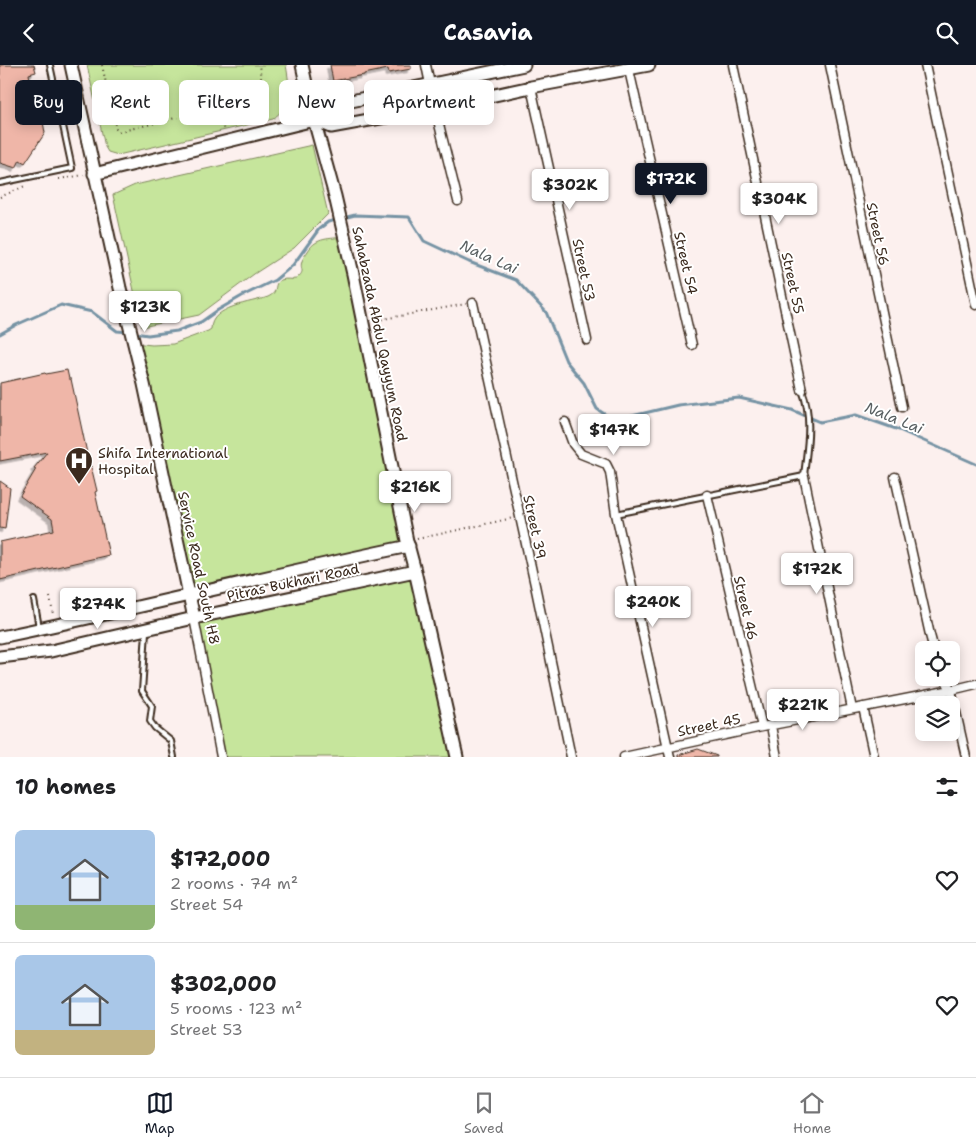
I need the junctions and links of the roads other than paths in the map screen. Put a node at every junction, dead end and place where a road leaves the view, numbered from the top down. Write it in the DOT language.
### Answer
graph roads {
  1 [pos="50,65"];
  2 [pos="70,65"];
  3 [pos="302,65"];
  4 [pos="426,65"];
  5 [pos="524,65"];
  6 [pos="649,65"];
  7 [pos="733,65"];
  8 [pos="830,65"];
  9 [pos="926,65"];
  10 [pos="629,70"];
  11 [pos="305,80"];
  12 [pos="429,80"];
  13 [pos="454,80"];
  14 [pos="531,87"];
  15 [pos="494,95"];
  16 [pos="296,125"];
  17 [pos="315,125"];
  18 [pos="325,125"];
  19 [pos="342,125"];
  20 [pos="439,125"];
  21 [pos="94,174"];
  22 [pos="0,183"];
  23 [pos="458,201"];
  24 [pos="473,303"];
  25 [pos="976,305"];
  26 [pos="587,340"];
  27 [pos="692,345"];
  28 [pos="802,389"];
  29 [pos="902,407"];
  30 [pos="565,422"];
  31 [pos="804,476"];
  32 [pos="895,477"];
  33 [pos="707,495"];
  34 [pos="616,514"];
  35 [pos="408,543"];
  36 [pos="415,571"];
  37 [pos="190,594"];
  38 [pos="34,600"];
  39 [pos="194,618"];
  40 [pos="40,629"];
  41 [pos="146,629"];
  42 [pos="0,637"];
  43 [pos="932,641"];
  44 [pos="0,657"];
  45 [pos="976,684"];
  46 [pos="950,686"];
  47 [pos="952,690"];
  48 [pos="863,707"];
  49 [pos="852,709"];
  50 [pos="771,726"];
  51 [pos="762,727"];
  52 [pos="668,747"];
  53 [pos="174,757"];
  54 [pos="221,757"];
  55 [pos="456,757"];
  56 [pos="571,757"];
  57 [pos="624,757"];
  58 [pos="670,757"];
  59 [pos="778,757"];
  60 [pos="874,757"];
  61 [pos="966,757"];
  1 -- 22 [label="lane"];
  2 -- 21 [label="street, Service Road South H8"];
  3 -- 11 [label="street, Sahabzada Abdul Qayyum Road"];
  4 -- 12 [label="street"];
  5 -- 13 [label="street"];
  6 -- 10 [label="street"];
  7 -- 28 [label="street, Street 55"];
  8 -- 29 [label="street, Street 56"];
  9 -- 25 [label="street"];
  10 -- 14 [label="street"];
  10 -- 27 [label="street, Street 54"];
  14 -- 15 [label="street"];
  14 -- 26 [label="street, Street 53"];
  16 -- 21 [label="street"];
  17 -- 35 [label="street, Sahabzada Abdul Qayyum Road"];
  18 -- 19 [label="street"];
  20 -- 23 [label="street"];
  21 -- 37 [label="street, Service Road South H8"];
  24 -- 56 [label="street, Street 39"];
  28 -- 31 [label="lane"];
  30 -- 34 [label="street"];
  31 -- 33 [label="lane"];
  31 -- 49 [label="street"];
  32 -- 43 [label="street"];
  33 -- 34 [label="lane"];
  33 -- 51 [label="street, Street 46"];
  34 -- 52 [label="street"];
  35 -- 36 [label="street, Sahabzada Abdul Qayyum Road"];
  35 -- 37 [label="street, Pitras Bukhari Road"];
  36 -- 39 [label="street, Pitras Bukhari Road"];
  36 -- 55 [label="street, Sahabzada Abdul Qayyum Road"];
  37 -- 39 [label="street, Service Road South H8"];
  37 -- 40 [label="street, Pitras Bukhari Road"];
  38 -- 40 [label="lane"];
  39 -- 41 [label="street, Pitras Bukhari Road"];
  39 -- 54 [label="street, Service Road South H8"];
  40 -- 42 [label="street, Pitras Bukhari Road"];
  41 -- 44 [label="street, Pitras Bukhari Road"];
  41 -- 53 [label="lane"];
  45 -- 47 [label="street, Street 45"];
  46 -- 47 [label="street"];
  47 -- 48 [label="street, Street 45"];
  47 -- 61 [label="street"];
  48 -- 49 [label="street, Street 45"];
  48 -- 60 [label="street"];
  49 -- 50 [label="street, Street 45"];
  50 -- 51 [label="street, Street 45"];
  50 -- 59 [label="street"];
  51 -- 52 [label="street, Street 45"];
  52 -- 57 [label="street, Street 45"];
  52 -- 58 [label="street"];
}
